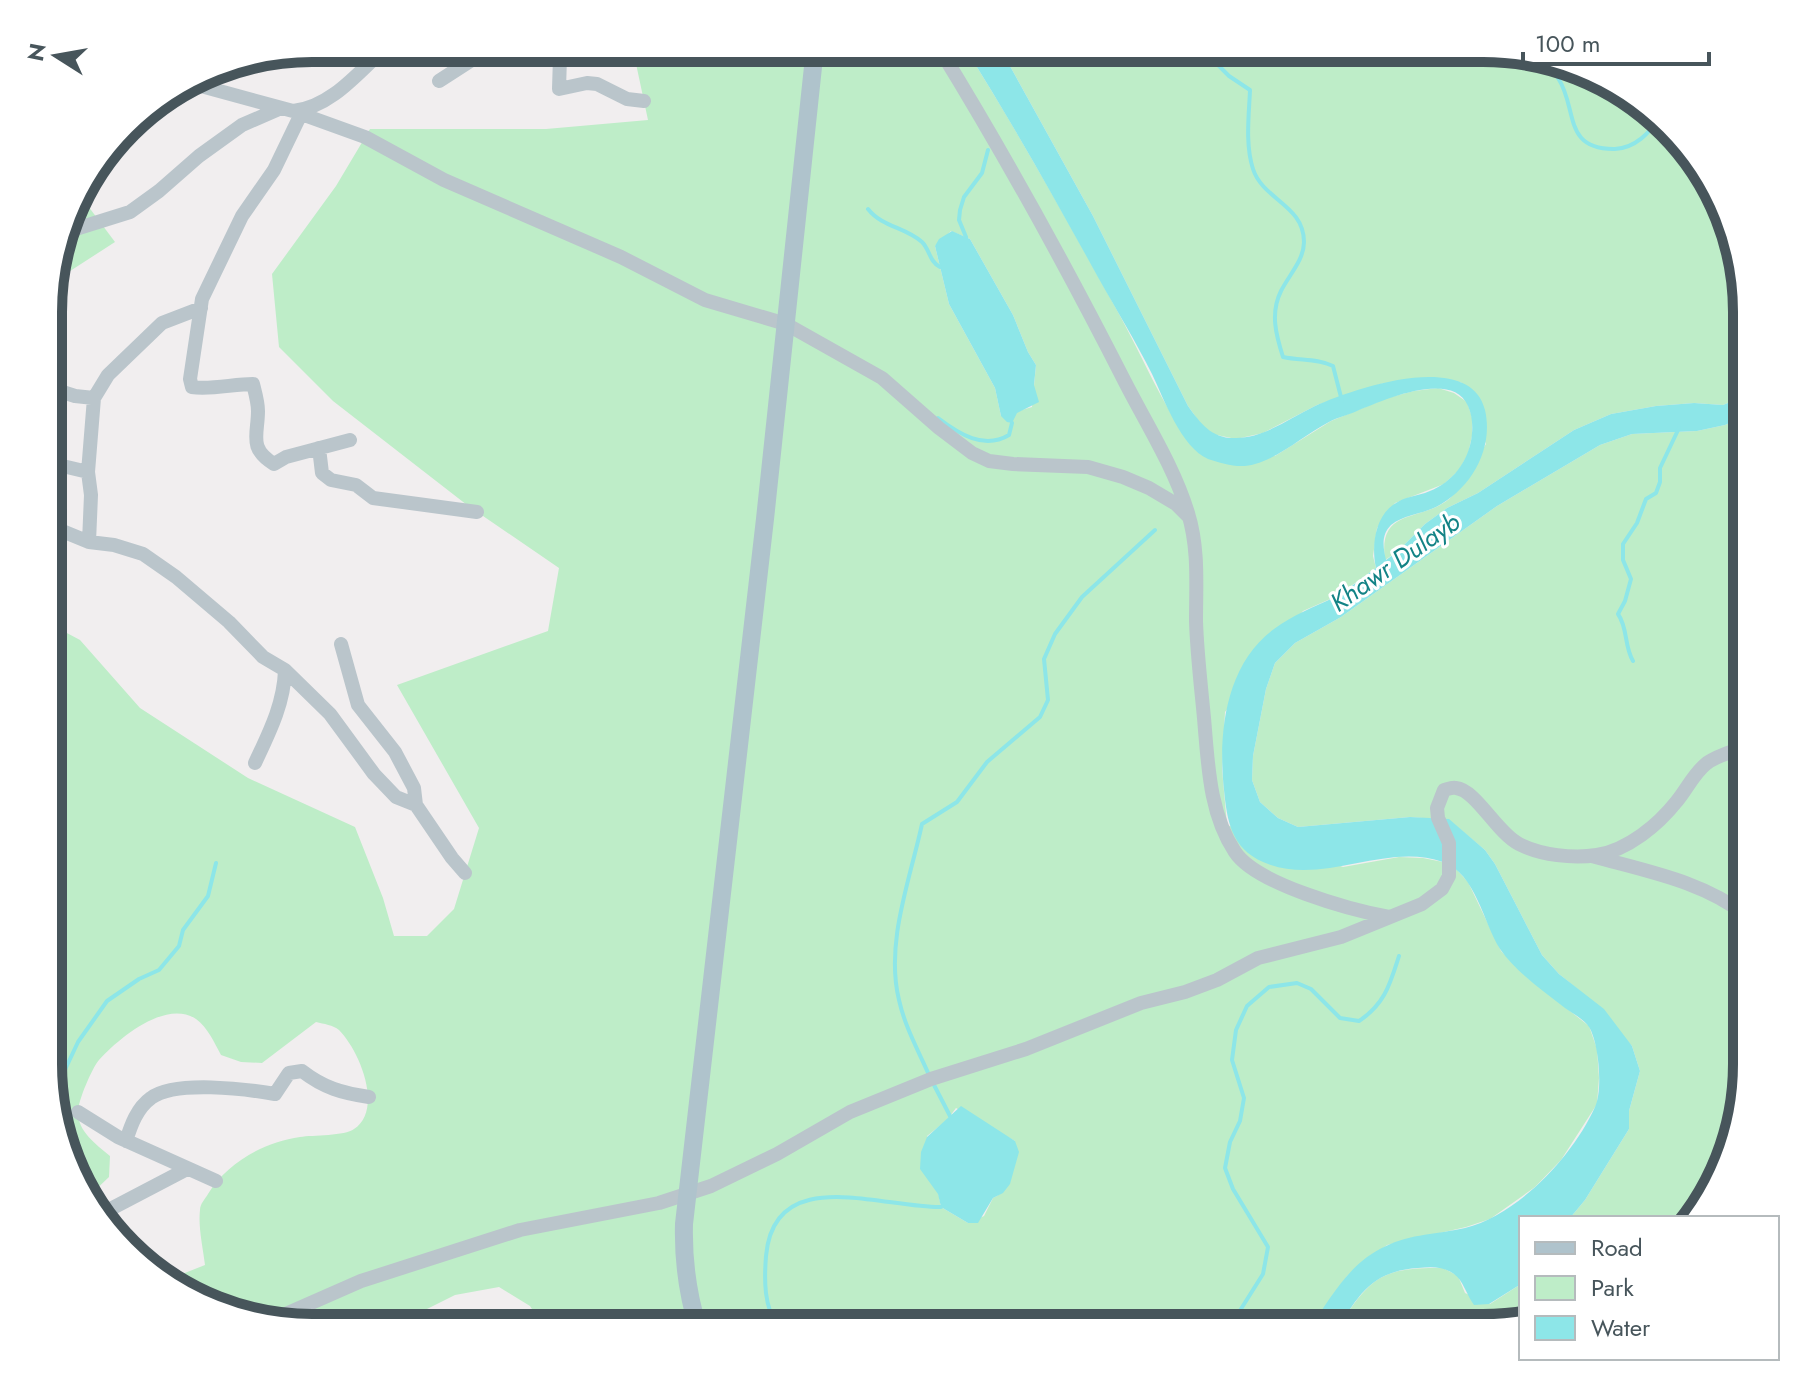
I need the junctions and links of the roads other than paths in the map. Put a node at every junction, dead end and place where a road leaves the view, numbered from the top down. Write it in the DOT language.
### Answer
graph roads {
  1 [pos="368,63"];
  2 [pos="467,63"];
  3 [pos="561,63"];
  4 [pos="813,63"];
  5 [pos="948,63"];
  6 [pos="439,81"];
  7 [pos="205,87"];
  8 [pos="644,101"];
  9 [pos="291,112"];
  10 [pos="76,229"];
  11 [pos="201,308"];
  12 [pos="786,324"];
  13 [pos="62,392"];
  14 [pos="94,398"];
  15 [pos="350,440"];
  16 [pos="319,448"];
  17 [pos="62,466"];
  18 [pos="88,472"];
  19 [pos="477,512"];
  20 [pos="1189,517"];
  21 [pos="62,531"];
  22 [pos="89,542"];
  23 [pos="341,644"];
  24 [pos="285,670"];
  25 [pos="1732,752"];
  26 [pos="255,763"];
  27 [pos="416,805"];
  28 [pos="1590,855"];
  29 [pos="465,873"];
  30 [pos="1732,905"];
  31 [pos="1389,918"];
  32 [pos="369,1097"];
  33 [pos="78,1112"];
  34 [pos="126,1141"];
  35 [pos="187,1169"];
  36 [pos="216,1181"];
  37 [pos="688,1193"];
  38 [pos="110,1209"];
  39 [pos="289,1313"];
  40 [pos="693,1313"];
  1 -- 9 [label="street"];
  2 -- 6 [label="street"];
  3 -- 8 [label="street"];
  4 -- 12 [label="main road"];
  5 -- 20 [label="street"];
  7 -- 9 [label="street"];
  9 -- 10 [label="street"];
  9 -- 11 [label="street"];
  9 -- 12 [label="street"];
  11 -- 14 [label="street"];
  11 -- 16 [label="street"];
  12 -- 20 [label="street"];
  12 -- 37 [label="main road"];
  13 -- 14 [label="street"];
  14 -- 18 [label="street"];
  15 -- 16 [label="street"];
  16 -- 19 [label="street"];
  17 -- 18 [label="street"];
  18 -- 22 [label="street"];
  20 -- 31 [label="street"];
  21 -- 22 [label="street"];
  22 -- 24 [label="street"];
  23 -- 27 [label="street"];
  24 -- 26 [label="street"];
  24 -- 27 [label="street"];
  25 -- 28 [label="street"];
  27 -- 29 [label="street"];
  28 -- 30 [label="street"];
  28 -- 31 [label="street"];
  31 -- 37 [label="street"];
  32 -- 34 [label="street"];
  33 -- 34 [label="street"];
  34 -- 35 [label="street"];
  35 -- 36 [label="street"];
  35 -- 38 [label="street"];
  37 -- 39 [label="street"];
  37 -- 40 [label="main road"];
}
